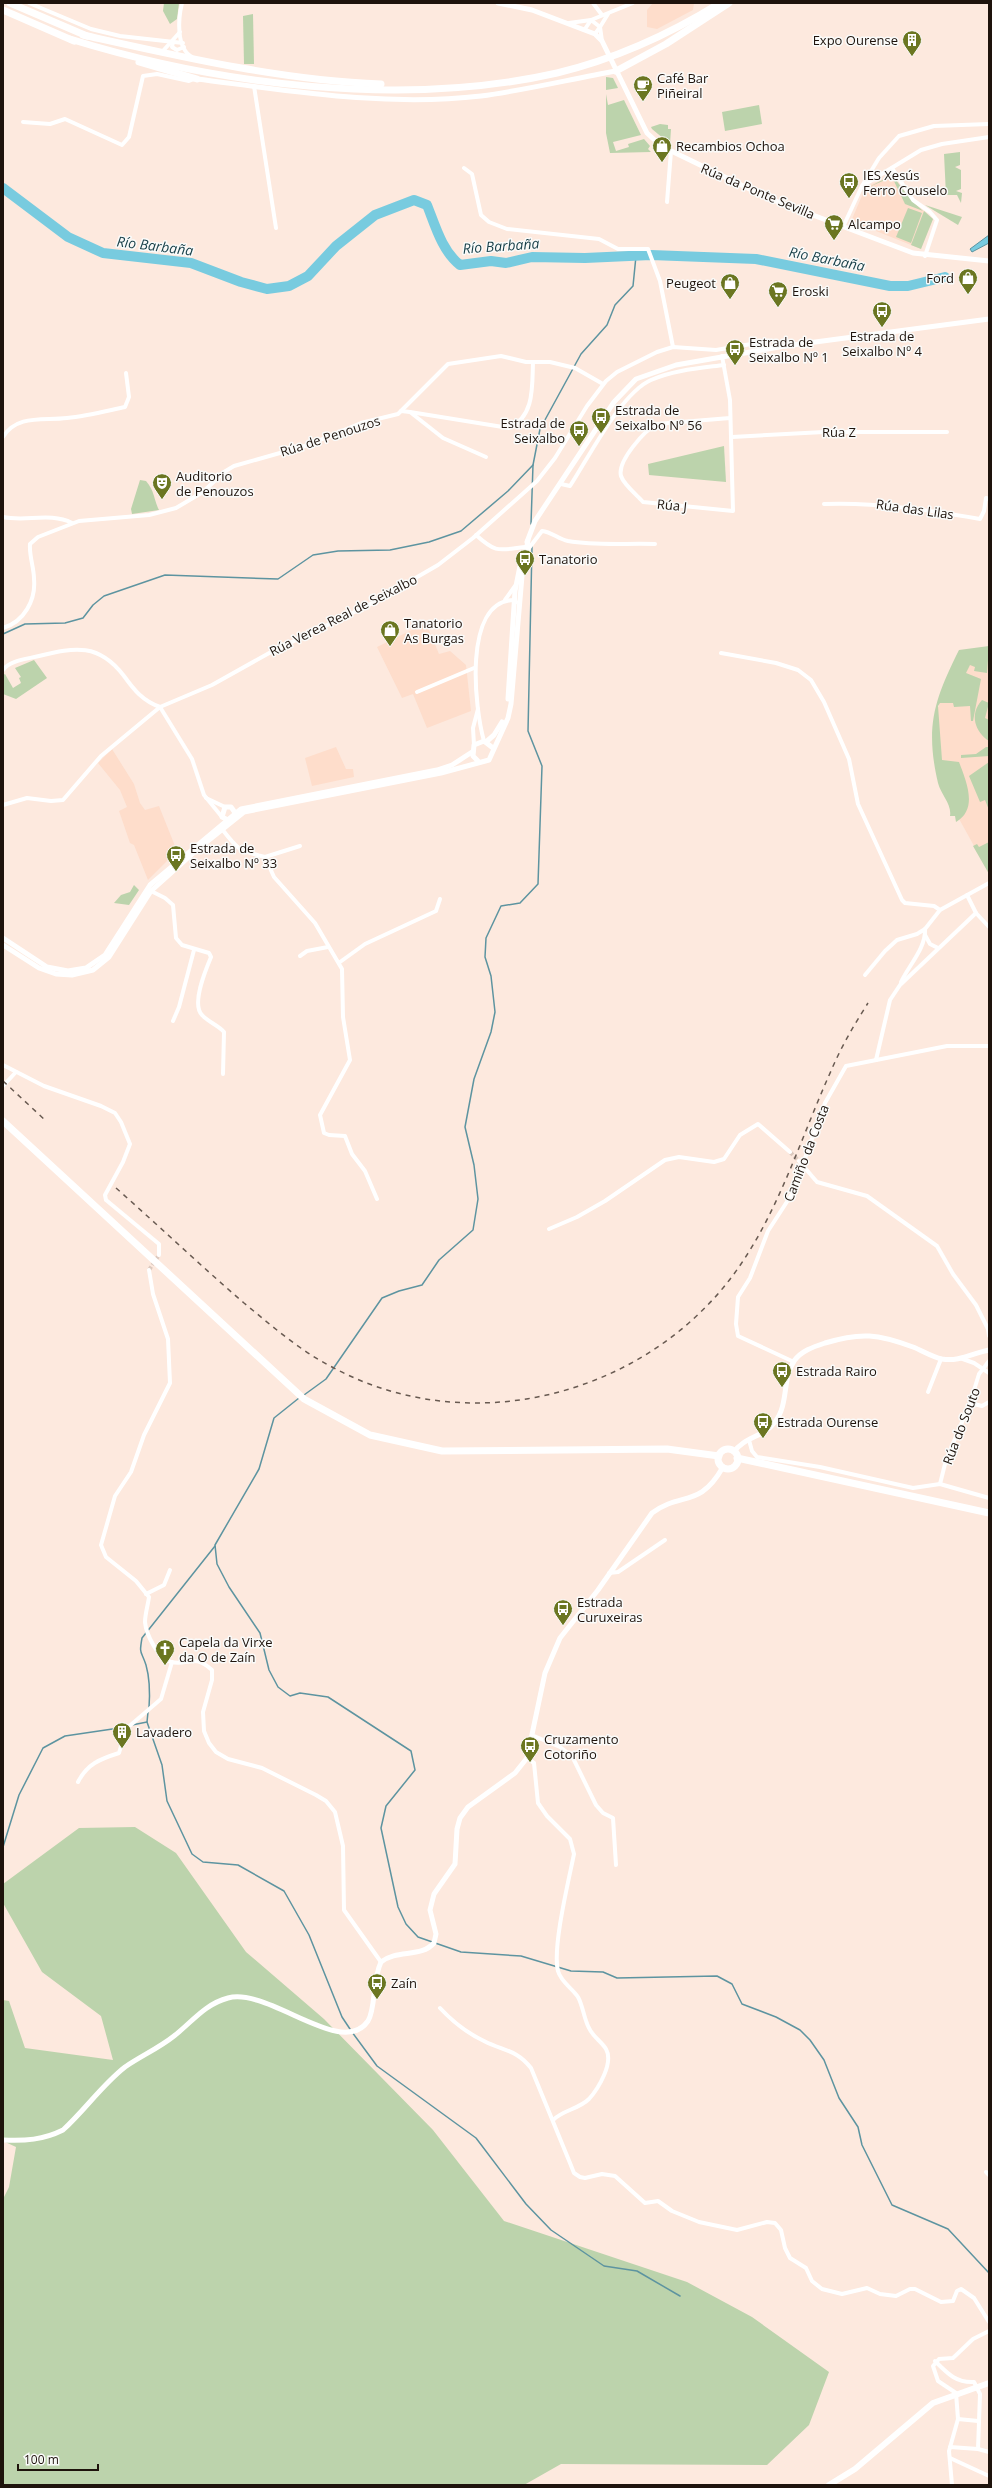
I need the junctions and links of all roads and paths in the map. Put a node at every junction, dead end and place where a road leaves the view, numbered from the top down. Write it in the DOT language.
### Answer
graph roads {
  1 [pos="10,3"];
  2 [pos="29,3"];
  3 [pos="182,3"];
  4 [pos="498,3"];
  5 [pos="593,3"];
  6 [pos="633,3"];
  7 [pos="720,3"];
  8 [pos="729,3"];
  9 [pos="3,10"];
  10 [pos="608,14"];
  11 [pos="602,16"];
  12 [pos="591,20"];
  13 [pos="569,23"];
  14 [pos="600,27"];
  15 [pos="585,29"];
  16 [pos="180,32"];
  17 [pos="595,34"];
  18 [pos="83,35"];
  19 [pos="70,39"];
  20 [pos="602,41"];
  21 [pos="173,42"];
  22 [pos="183,45"];
  23 [pos="160,53"];
  24 [pos="198,60"];
  25 [pos="615,69"];
  26 [pos="242,76"];
  27 [pos="197,79"];
  28 [pos="254,86"];
  29 [pos="449,88"];
  30 [pos="23,122"];
  31 [pos="989,124"];
  32 [pos="989,137"];
  33 [pos="672,152"];
  34 [pos="464,168"];
  35 [pos="892,168"];
  36 [pos="862,186"];
  37 [pos="667,202"];
  38 [pos="843,227"];
  39 [pos="276,228"];
  40 [pos="925,256"];
  41 [pos="989,261"];
  42 [pos="989,319"];
  43 [pos="673,347"];
  44 [pos="766,349"];
  45 [pos="722,356"];
  46 [pos="533,362"];
  47 [pos="724,365"];
  48 [pos="126,373"];
  49 [pos="603,384"];
  50 [pos="401,411"];
  51 [pos="410,412"];
  52 [pos="730,418"];
  53 [pos="947,432"];
  54 [pos="3,437"];
  55 [pos="732,437"];
  56 [pos="486,457"];
  57 [pos="561,484"];
  58 [pos="989,499"];
  59 [pos="824,504"];
  60 [pos="3,518"];
  61 [pos="72,523"];
  62 [pos="476,535"];
  63 [pos="655,544"];
  64 [pos="526,549"];
  65 [pos="516,584"];
  66 [pos="515,600"];
  67 [pos="504,601"];
  68 [pos="518,622"];
  69 [pos="3,628"];
  70 [pos="722,653"];
  71 [pos="474,668"];
  72 [pos="3,670"];
  73 [pos="417,692"];
  74 [pos="160,707"];
  75 [pos="478,707"];
  76 [pos="485,742"];
  77 [pos="474,745"];
  78 [pos="493,748"];
  79 [pos="472,752"];
  80 [pos="478,761"];
  81 [pos="205,798"];
  82 [pos="3,804"];
  83 [pos="256,804"];
  84 [pos="228,807"];
  85 [pos="244,812"];
  86 [pos="236,813"];
  87 [pos="225,819"];
  88 [pos="223,828"];
  89 [pos="300,846"];
  90 [pos="265,857"];
  91 [pos="171,866"];
  92 [pos="989,883"];
  93 [pos="152,890"];
  94 [pos="967,895"];
  95 [pos="440,900"];
  96 [pos="940,910"];
  97 [pos="976,913"];
  98 [pos="989,927"];
  99 [pos="925,929"];
  100 [pos="925,935"];
  101 [pos="3,938"];
  102 [pos="3,945"];
  103 [pos="328,947"];
  104 [pos="938,948"];
  105 [pos="194,950"];
  106 [pos="300,956"];
  107 [pos="340,962"];
  108 [pos="865,975"];
  109 [pos="900,985"];
  110 [pos="173,1021"];
  111 [pos="989,1046"];
  112 [pos="876,1060"];
  113 [pos="3,1065"];
  114 [pos="16,1072"];
  115 [pos="223,1074"];
  116 [pos="3,1086"];
  117 [pos="3,1121"];
  118 [pos="790,1152"];
  119 [pos="799,1162"];
  120 [pos="803,1167"];
  121 [pos="377,1199"];
  122 [pos="549,1229"];
  123 [pos="159,1255"];
  124 [pos="149,1270"];
  125 [pos="989,1336"];
  126 [pos="989,1350"];
  127 [pos="960,1358"];
  128 [pos="941,1359"];
  129 [pos="989,1361"];
  130 [pos="794,1362"];
  131 [pos="982,1368"];
  132 [pos="989,1373"];
  133 [pos="928,1392"];
  134 [pos="989,1402"];
  135 [pos="970,1403"];
  136 [pos="749,1440"];
  137 [pos="736,1455"];
  138 [pos="719,1456"];
  139 [pos="722,1467"];
  140 [pos="940,1484"];
  141 [pos="989,1498"];
  142 [pos="989,1513"];
  143 [pos="664,1540"];
  144 [pos="170,1570"];
  145 [pos="609,1573"];
  146 [pos="146,1594"];
  147 [pos="172,1662"];
  148 [pos="534,1736"];
  149 [pos="527,1758"];
  150 [pos="78,1782"];
  151 [pos="616,1865"];
  152 [pos="382,1962"];
  153 [pos="440,2008"];
  154 [pos="553,2120"];
  155 [pos="3,2140"];
  156 [pos="989,2322"];
  157 [pos="987,2332"];
  158 [pos="935,2361"];
  159 [pos="989,2383"];
  160 [pos="977,2386"];
  161 [pos="956,2393"];
  162 [pos="958,2419"];
  163 [pos="978,2421"];
  164 [pos="950,2447"];
  165 [pos="978,2448"];
  166 [pos="989,2452"];
  167 [pos="950,2458"];
  168 [pos="989,2476"];
  169 [pos="829,2485"];
  170 [pos="952,2485"];
  1 -- 18 [label="main road"];
  2 -- 21 [label="street"];
  3 -- 16 [label="street"];
  4 -- 13 [label="street, Rúa da Ponte Sevilla"];
  5 -- 11 [label="street"];
  6 -- 10 [label="street"];
  7 -- 29 [label="main road"];
  8 -- 25 [label="main road"];
  9 -- 19 [label="main road"];
  10 -- 11 [label="street"];
  10 -- 14 [label="street"];
  11 -- 12 [label="street"];
  12 -- 13 [label="street"];
  12 -- 14 [label="street"];
  12 -- 15 [label="street"];
  13 -- 15 [label="street, Rúa da Ponte Sevilla"];
  14 -- 17 [label="street"];
  14 -- 20 [label="street"];
  15 -- 17 [label="street, Rúa da Ponte Sevilla"];
  16 -- 21 [label="street"];
  16 -- 22 [label="street"];
  17 -- 20 [label="street, Rúa da Ponte Sevilla"];
  18 -- 23 [label="main road"];
  18 -- 26 [label="main road"];
  19 -- 26 [label="main road"];
  19 -- 27 [label="main road"];
  20 -- 25 [label="street, Rúa da Ponte Sevilla"];
  21 -- 22 [label="street"];
  21 -- 22 [label="street"];
  21 -- 23 [label="street"];
  22 -- 24 [label="street"];
  23 -- 24 [label="main road"];
  24 -- 29 [label="main road"];
  25 -- 28 [label="street"];
  25 -- 33 [label="street, Rúa da Ponte Sevilla"];
  26 -- 29 [label="main road"];
  27 -- 28 [label="street"];
  27 -- 30 [label="street"];
  28 -- 39 [label="street"];
  31 -- 36 [label="street"];
  32 -- 35 [label="street"];
  33 -- 37 [label="street"];
  33 -- 38 [label="street, Rúa da Ponte Sevilla"];
  34 -- 43 [label="street"];
  35 -- 36 [label="street"];
  35 -- 40 [label="street"];
  36 -- 38 [label="street"];
  38 -- 40 [label="street, Rúa da Ponte Sevilla"];
  40 -- 41 [label="street, Rúa da Ponte Sevilla"];
  42 -- 44 [label="street"];
  43 -- 44 [label="street, Rúa Verea Real de Seixalbo"];
  43 -- 49 [label="street, Rúa Verea Real de Seixalbo"];
  44 -- 45 [label="street"];
  45 -- 47 [label="street, Rúa J"];
  45 -- 57 [label="street"];
  46 -- 49 [label="street"];
  46 -- 50 [label="street, Rúa de Penouzos"];
  46 -- 51 [label="street"];
  47 -- 52 [label="street, Rúa J"];
  47 -- 57 [label="street"];
  48 -- 54 [label="street"];
  49 -- 62 [label="street, Rúa Verea Real de Seixalbo"];
  50 -- 51 [label="street"];
  50 -- 61 [label="street, Rúa de Penouzos"];
  51 -- 56 [label="street"];
  52 -- 55 [label="street, Rúa J"];
  52 -- 55 [label="street, Rúa J"];
  53 -- 55 [label="street, Rúa Z"];
  57 -- 64 [label="street"];
  58 -- 59 [label="street, Rúa das Lilas"];
  60 -- 61 [label="street"];
  61 -- 69 [label="street, Rúa de Penouzos"];
  62 -- 64 [label="street"];
  62 -- 74 [label="street, Rúa Verea Real de Seixalbo"];
  63 -- 64 [label="street"];
  64 -- 65 [label="street"];
  64 -- 68 [label="street"];
  65 -- 66 [label="street"];
  65 -- 67 [label="street"];
  66 -- 67 [label="street"];
  66 -- 68 [label="street"];
  66 -- 76 [label="street"];
  67 -- 71 [label="street"];
  68 -- 78 [label="street"];
  70 -- 96 [label="street"];
  71 -- 73 [label="street"];
  71 -- 75 [label="street"];
  72 -- 74 [label="street"];
  74 -- 81 [label="street"];
  74 -- 82 [label="street, Rúa Verea Real de Seixalbo"];
  75 -- 76 [label="street"];
  75 -- 77 [label="street"];
  76 -- 77 [label="street"];
  76 -- 78 [label="street"];
  77 -- 79 [label="street"];
  78 -- 80 [label="street"];
  79 -- 80 [label="street"];
  79 -- 83 [label="street"];
  80 -- 85 [label="street"];
  81 -- 84 [label="street"];
  81 -- 87 [label="street"];
  83 -- 84 [label="street"];
  83 -- 86 [label="street"];
  84 -- 86 [label="street"];
  84 -- 87 [label="street"];
  85 -- 86 [label="street"];
  85 -- 88 [label="street"];
  86 -- 87 [label="street"];
  87 -- 88 [label="street"];
  87 -- 91 [label="street"];
  88 -- 90 [label="street"];
  88 -- 93 [label="street"];
  89 -- 90 [label="street"];
  90 -- 103 [label="street"];
  91 -- 93 [label="street"];
  91 -- 101 [label="street"];
  92 -- 94 [label="street"];
  93 -- 102 [label="street"];
  93 -- 105 [label="street"];
  94 -- 96 [label="street"];
  94 -- 97 [label="street"];
  95 -- 107 [label="street"];
  96 -- 99 [label="street"];
  97 -- 98 [label="street"];
  97 -- 104 [label="street"];
  99 -- 100 [label="street"];
  99 -- 108 [label="street"];
  100 -- 104 [label="street"];
  100 -- 109 [label="street"];
  103 -- 106 [label="street"];
  103 -- 107 [label="street"];
  104 -- 109 [label="street"];
  105 -- 110 [label="street"];
  105 -- 115 [label="street"];
  107 -- 121 [label="street"];
  109 -- 112 [label="street"];
  111 -- 112 [label="street, Camiño da Costa"];
  112 -- 120 [label="street, Camiño da Costa"];
  113 -- 114 [label="street"];
  114 -- 116 [label="street"];
  114 -- 123 [label="street"];
  117 -- 138 [label="main road"];
  118 -- 122 [label="street"];
  119 -- 120 [label="street"];
  120 -- 125 [label="street"];
  120 -- 130 [label="street, Camiño da Costa"];
  124 -- 146 [label="street"];
  126 -- 127 [label="street"];
  127 -- 128 [label="street"];
  127 -- 131 [label="street"];
  128 -- 130 [label="street"];
  128 -- 133 [label="street"];
  129 -- 131 [label="street"];
  130 -- 136 [label="street"];
  131 -- 132 [label="street"];
  131 -- 135 [label="street, Rúa do Souto"];
  134 -- 135 [label="street"];
  135 -- 140 [label="street, Rúa do Souto"];
  136 -- 137 [label="street"];
  136 -- 140 [label="street"];
  137 -- 138 [label="main road"];
  137 -- 139 [label="main road"];
  137 -- 142 [label="main road"];
  138 -- 139 [label="main road"];
  139 -- 145 [label="street"];
  140 -- 141 [label="street"];
  143 -- 145 [label="street"];
  144 -- 146 [label="street"];
  145 -- 148 [label="street"];
  146 -- 147 [label="street"];
  147 -- 150 [label="street"];
  147 -- 152 [label="street"];
  148 -- 149 [label="street"];
  148 -- 151 [label="street"];
  149 -- 152 [label="street"];
  149 -- 154 [label="street"];
  152 -- 155 [label="street"];
  153 -- 154 [label="street"];
  154 -- 156 [label="street"];
  157 -- 158 [label="street"];
  158 -- 160 [label="street"];
  158 -- 161 [label="street"];
  159 -- 160 [label="main road"];
  160 -- 161 [label="main road"];
  160 -- 163 [label="street"];
  161 -- 162 [label="street"];
  161 -- 169 [label="main road"];
  162 -- 163 [label="street"];
  162 -- 164 [label="street"];
  163 -- 165 [label="street"];
  164 -- 165 [label="street"];
  164 -- 167 [label="street"];
  165 -- 166 [label="street"];
  167 -- 168 [label="street"];
  167 -- 170 [label="street"];
}
